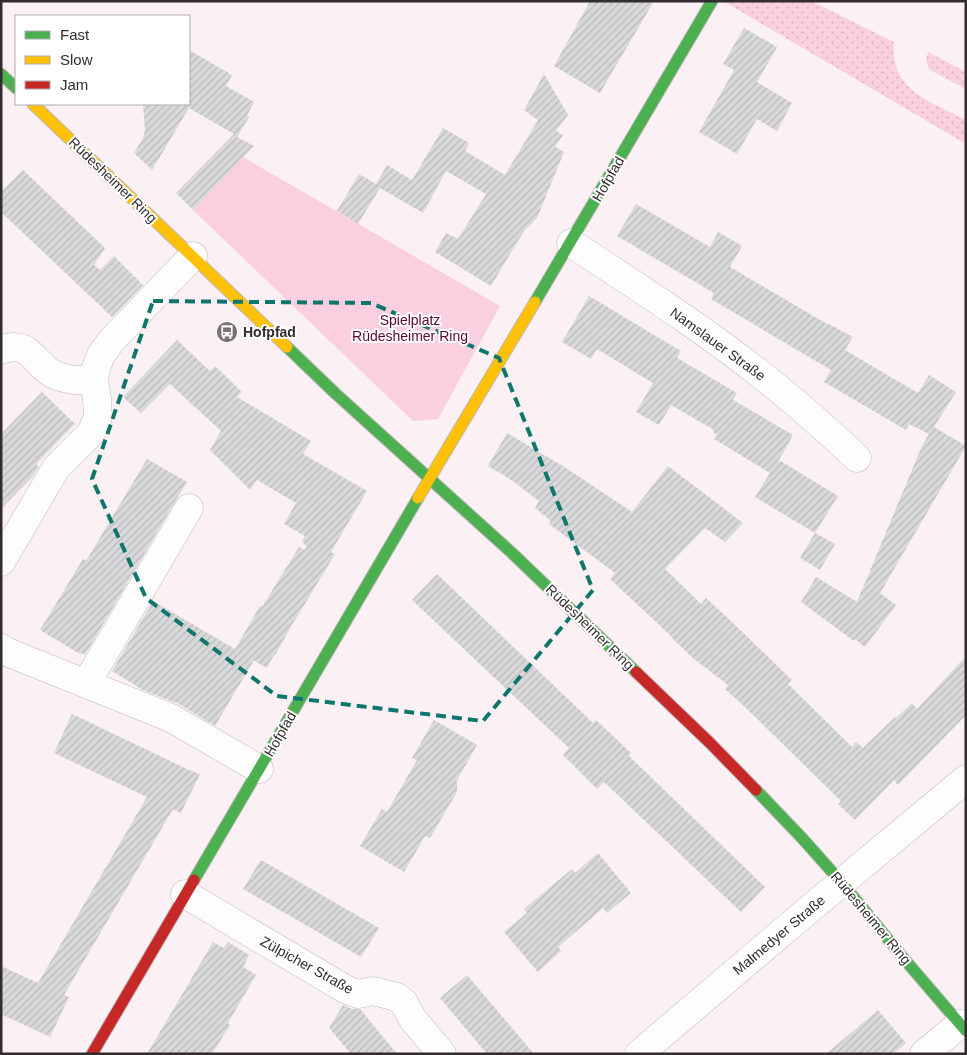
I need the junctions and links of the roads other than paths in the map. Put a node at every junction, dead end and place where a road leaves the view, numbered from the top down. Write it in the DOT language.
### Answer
graph roads {
  1 [pos="712,1"];
  2 [pos="1,74"];
  3 [pos="15,87"];
  4 [pos="34,105"];
  5 [pos="571,243"];
  6 [pos="193,256"];
  7 [pos="1,350"];
  8 [pos="94,381"];
  9 [pos="857,458"];
  10 [pos="430,479"];
  11 [pos="189,508"];
  12 [pos="1,562"];
  13 [pos="1,648"];
  14 [pos="86,684"];
  15 [pos="259,770"];
  16 [pos="966,780"];
  17 [pos="842,882"];
  18 [pos="185,894"];
  19 [pos="963,1028"];
  20 [pos="92,1054"];
  21 [pos="442,1054"];
  22 [pos="639,1054"];
  23 [pos="924,1054"];
  1 -- 5 [label="main road, Hofpfad"];
  2 -- 3 [label="main road"];
  4 -- 6 [label="main road, Rüdesheimer Ring"];
  5 -- 9 [label="street, Namslauer Straße"];
  5 -- 10 [label="main road, Hofpfad"];
  6 -- 8 [label="street"];
  6 -- 10 [label="main road, Rüdesheimer Ring"];
  7 -- 8 [label="street"];
  8 -- 12 [label="street"];
  10 -- 15 [label="main road, Hofpfad"];
  10 -- 17 [label="main road, Rüdesheimer Ring"];
  11 -- 14 [label="street"];
  13 -- 14 [label="street, Hofpfad"];
  14 -- 15 [label="street, Hofpfad"];
  15 -- 18 [label="main road, Hofpfad"];
  16 -- 17 [label="street, Malmedyer Straße"];
  17 -- 19 [label="main road, Rüdesheimer Ring"];
  17 -- 22 [label="street, Malmedyer Straße"];
  18 -- 20 [label="main road, Hofpfad"];
  18 -- 21 [label="street, Zülpicher Straße"];
  19 -- 23 [label="street, Rüdesheimer Ring"];
}
